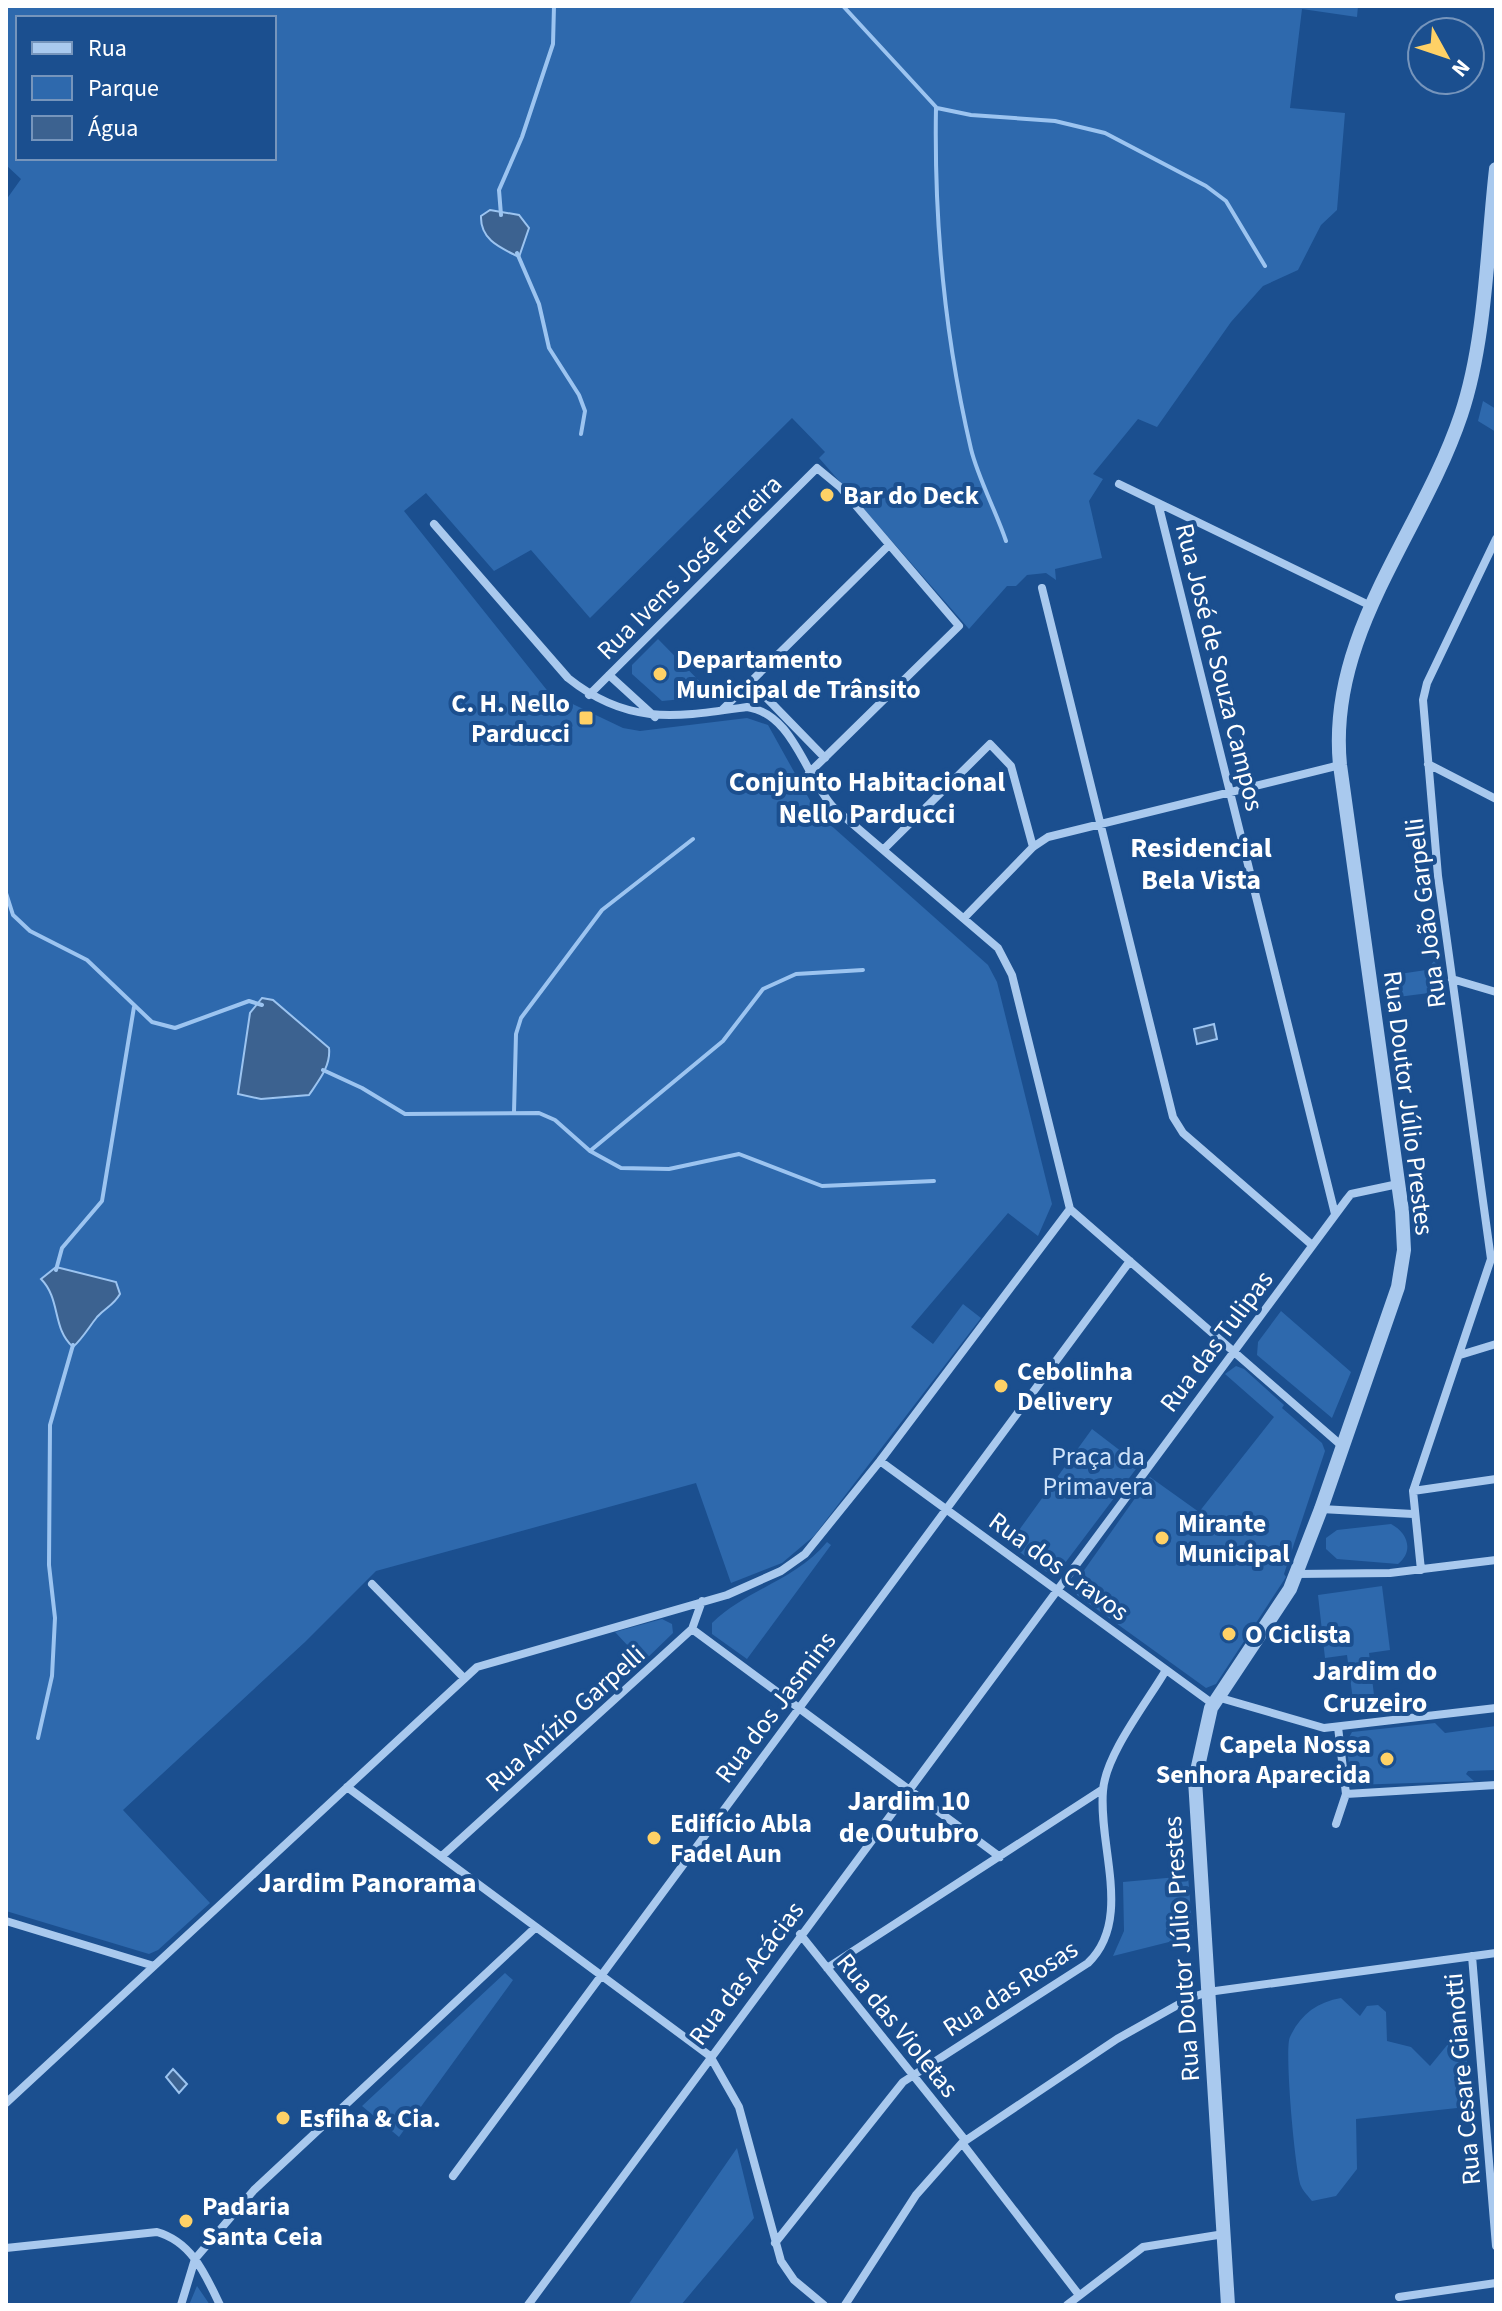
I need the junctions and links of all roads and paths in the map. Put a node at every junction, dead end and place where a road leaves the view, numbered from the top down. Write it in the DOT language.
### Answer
graph roads {
  1 [pos="1496,169"];
  2 [pos="1119,484"];
  3 [pos="1158,503"];
  4 [pos="434,524"];
  5 [pos="1496,539"];
  6 [pos="889,545"];
  7 [pos="1486,560"];
  8 [pos="1496,568"];
  9 [pos="1042,588"];
  10 [pos="1371,606"];
  11 [pos="609,675"];
  12 [pos="751,682"];
  13 [pos="589,695"];
  14 [pos="722,710"];
  15 [pos="655,717"];
  16 [pos="825,758"];
  17 [pos="1428,764"];
  18 [pos="1340,765"];
  19 [pos="809,773"];
  20 [pos="1230,791"];
  21 [pos="1496,799"];
  22 [pos="1100,823"];
  23 [pos="1036,844"];
  24 [pos="884,849"];
  25 [pos="964,918"];
  26 [pos="1452,979"];
  27 [pos="1496,992"];
  28 [pos="1398,1184"];
  29 [pos="1328,1187"];
  30 [pos="1351,1194"];
  31 [pos="1496,1204"];
  32 [pos="1485,1207"];
  33 [pos="1070,1209"];
  34 [pos="1335,1214"];
  35 [pos="1312,1245"];
  36 [pos="1130,1261"];
  37 [pos="1496,1344"];
  38 [pos="1234,1351"];
  39 [pos="1460,1355"];
  40 [pos="1342,1446"];
  41 [pos="880,1461"];
  42 [pos="1496,1479"];
  43 [pos="1413,1491"];
  44 [pos="947,1509"];
  45 [pos="1321,1509"];
  46 [pos="1413,1514"];
  47 [pos="1496,1560"];
  48 [pos="1421,1570"];
  49 [pos="1296,1574"];
  50 [pos="372,1584"];
  51 [pos="1057,1590"];
  52 [pos="702,1601"];
  53 [pos="692,1629"];
  54 [pos="1166,1670"];
  55 [pos="464,1678"];
  56 [pos="1215,1701"];
  57 [pos="1496,1708"];
  58 [pos="798,1709"];
  59 [pos="1338,1727"];
  60 [pos="1496,1785"];
  61 [pos="347,1787"];
  62 [pos="1103,1789"];
  63 [pos="909,1790"];
  64 [pos="1346,1794"];
  65 [pos="1336,1824"];
  66 [pos="442,1856"];
  67 [pos="1000,1857"];
  68 [pos="6,1921"];
  69 [pos="536,1927"];
  70 [pos="800,1934"];
  71 [pos="1496,1953"];
  72 [pos="1472,1956"];
  73 [pos="154,1966"];
  74 [pos="827,1968"];
  75 [pos="601,1975"];
  76 [pos="1208,1992"];
  77 [pos="710,2056"];
  78 [pos="912,2075"];
  79 [pos="6,2103"];
  80 [pos="963,2141"];
  81 [pos="453,2176"];
  82 [pos="1224,2234"];
  83 [pos="775,2243"];
  84 [pos="1496,2246"];
  85 [pos="6,2248"];
  86 [pos="195,2259"];
  87 [pos="1496,2283"];
  88 [pos="1079,2295"];
  89 [pos="1399,2297"];
  90 [pos="181,2305"];
  91 [pos="220,2305"];
  92 [pos="528,2305"];
  93 [pos="824,2305"];
  94 [pos="845,2305"];
  95 [pos="1067,2305"];
  96 [pos="1228,2305"];
  1 -- 10 [label="street, Rua Doutor Júlio Prestes"];
  2 -- 3 [label="street"];
  3 -- 10 [label="street"];
  3 -- 20 [label="street, Rua José de Souza Campos"];
  4 -- 13 [label="street"];
  5 -- 7 [label="street, Rua João Garpelli"];
  6 -- 11 [label="street, Rua Ivens José Ferreira"];
  6 -- 12 [label="street"];
  6 -- 16 [label="street"];
  7 -- 8 [label="street"];
  7 -- 17 [label="street, Rua João Garpelli"];
  9 -- 22 [label="street"];
  10 -- 18 [label="street, Rua Doutor Júlio Prestes"];
  11 -- 13 [label="street, Rua Ivens José Ferreira"];
  11 -- 15 [label="street"];
  12 -- 14 [label="street"];
  12 -- 16 [label="street"];
  13 -- 15 [label="street"];
  14 -- 15 [label="street"];
  14 -- 19 [label="street"];
  16 -- 19 [label="street"];
  17 -- 21 [label="street"];
  17 -- 26 [label="street, Rua João Garpelli"];
  18 -- 20 [label="street"];
  18 -- 28 [label="street, Rua Doutor Júlio Prestes"];
  19 -- 24 [label="street"];
  20 -- 22 [label="street"];
  20 -- 29 [label="street, Rua José de Souza Campos"];
  22 -- 23 [label="street"];
  22 -- 35 [label="street"];
  23 -- 24 [label="street"];
  23 -- 25 [label="street"];
  24 -- 25 [label="street"];
  25 -- 33 [label="street"];
  26 -- 27 [label="street"];
  26 -- 32 [label="street, Rua João Garpelli"];
  28 -- 30 [label="street"];
  28 -- 40 [label="street, Rua Doutor Júlio Prestes"];
  29 -- 30 [label="street"];
  29 -- 34 [label="street, Rua José de Souza Campos"];
  30 -- 34 [label="street, Rua das Tulipas"];
  31 -- 32 [label="street"];
  32 -- 39 [label="street, Rua João Garpelli"];
  33 -- 36 [label="street"];
  33 -- 41 [label="street"];
  34 -- 35 [label="street, Rua das Tulipas"];
  35 -- 38 [label="street, Rua das Tulipas"];
  36 -- 38 [label="street"];
  36 -- 44 [label="street, Rua dos Jasmins"];
  37 -- 39 [label="street"];
  38 -- 40 [label="street"];
  38 -- 51 [label="street, Rua das Tulipas"];
  39 -- 43 [label="street, Rua João Garpelli"];
  40 -- 45 [label="street, Rua Doutor Júlio Prestes"];
  41 -- 44 [label="street, Rua dos Cravos"];
  41 -- 52 [label="street"];
  42 -- 43 [label="street"];
  43 -- 46 [label="street, Rua João Garpelli"];
  44 -- 51 [label="street, Rua dos Cravos"];
  44 -- 58 [label="street, Rua dos Jasmins"];
  45 -- 46 [label="street"];
  45 -- 49 [label="street, Rua Doutor Júlio Prestes"];
  46 -- 48 [label="street, Rua João Garpelli"];
  47 -- 48 [label="street"];
  48 -- 49 [label="street"];
  49 -- 56 [label="street, Rua Doutor Júlio Prestes"];
  50 -- 55 [label="street"];
  51 -- 54 [label="street, Rua dos Cravos"];
  51 -- 63 [label="street, Rua das Acácias"];
  52 -- 53 [label="street, Rua Anízio Garpelli"];
  52 -- 55 [label="street"];
  53 -- 58 [label="street"];
  53 -- 66 [label="street, Rua Anízio Garpelli"];
  54 -- 56 [label="street, Rua dos Cravos"];
  54 -- 62 [label="street, Rua das Rosas"];
  55 -- 61 [label="street"];
  56 -- 59 [label="street, Rua dos Cravos"];
  56 -- 76 [label="street, Rua Doutor Júlio Prestes"];
  57 -- 59 [label="street, Rua dos Cravos"];
  58 -- 63 [label="street"];
  58 -- 75 [label="street, Rua dos Jasmins"];
  59 -- 64 [label="street"];
  60 -- 64 [label="street"];
  61 -- 66 [label="street"];
  61 -- 73 [label="street"];
  62 -- 67 [label="street"];
  62 -- 78 [label="street, Rua das Rosas"];
  63 -- 67 [label="street"];
  63 -- 70 [label="street, Rua das Acácias"];
  64 -- 65 [label="street"];
  66 -- 69 [label="street"];
  67 -- 74 [label="street"];
  68 -- 73 [label="street"];
  69 -- 75 [label="street"];
  69 -- 86 [label="street"];
  70 -- 74 [label="street, Rua das Violetas"];
  70 -- 77 [label="street, Rua das Acácias"];
  71 -- 72 [label="street"];
  72 -- 76 [label="street"];
  72 -- 84 [label="street, Rua Cesare Gianotti"];
  73 -- 79 [label="street"];
  74 -- 78 [label="street, Rua das Violetas"];
  75 -- 77 [label="street"];
  75 -- 81 [label="street, Rua dos Jasmins"];
  76 -- 80 [label="street"];
  76 -- 82 [label="street, Rua Doutor Júlio Prestes"];
  77 -- 83 [label="street"];
  77 -- 92 [label="street, Rua das Acácias"];
  78 -- 80 [label="street, Rua das Violetas"];
  78 -- 83 [label="street, Rua das Rosas"];
  80 -- 88 [label="street, Rua das Violetas"];
  80 -- 94 [label="street"];
  82 -- 88 [label="street"];
  82 -- 96 [label="street, Rua Doutor Júlio Prestes"];
  83 -- 93 [label="street"];
  85 -- 86 [label="street"];
  86 -- 90 [label="street"];
  86 -- 91 [label="street"];
  87 -- 89 [label="street"];
  88 -- 95 [label="street"];
}
